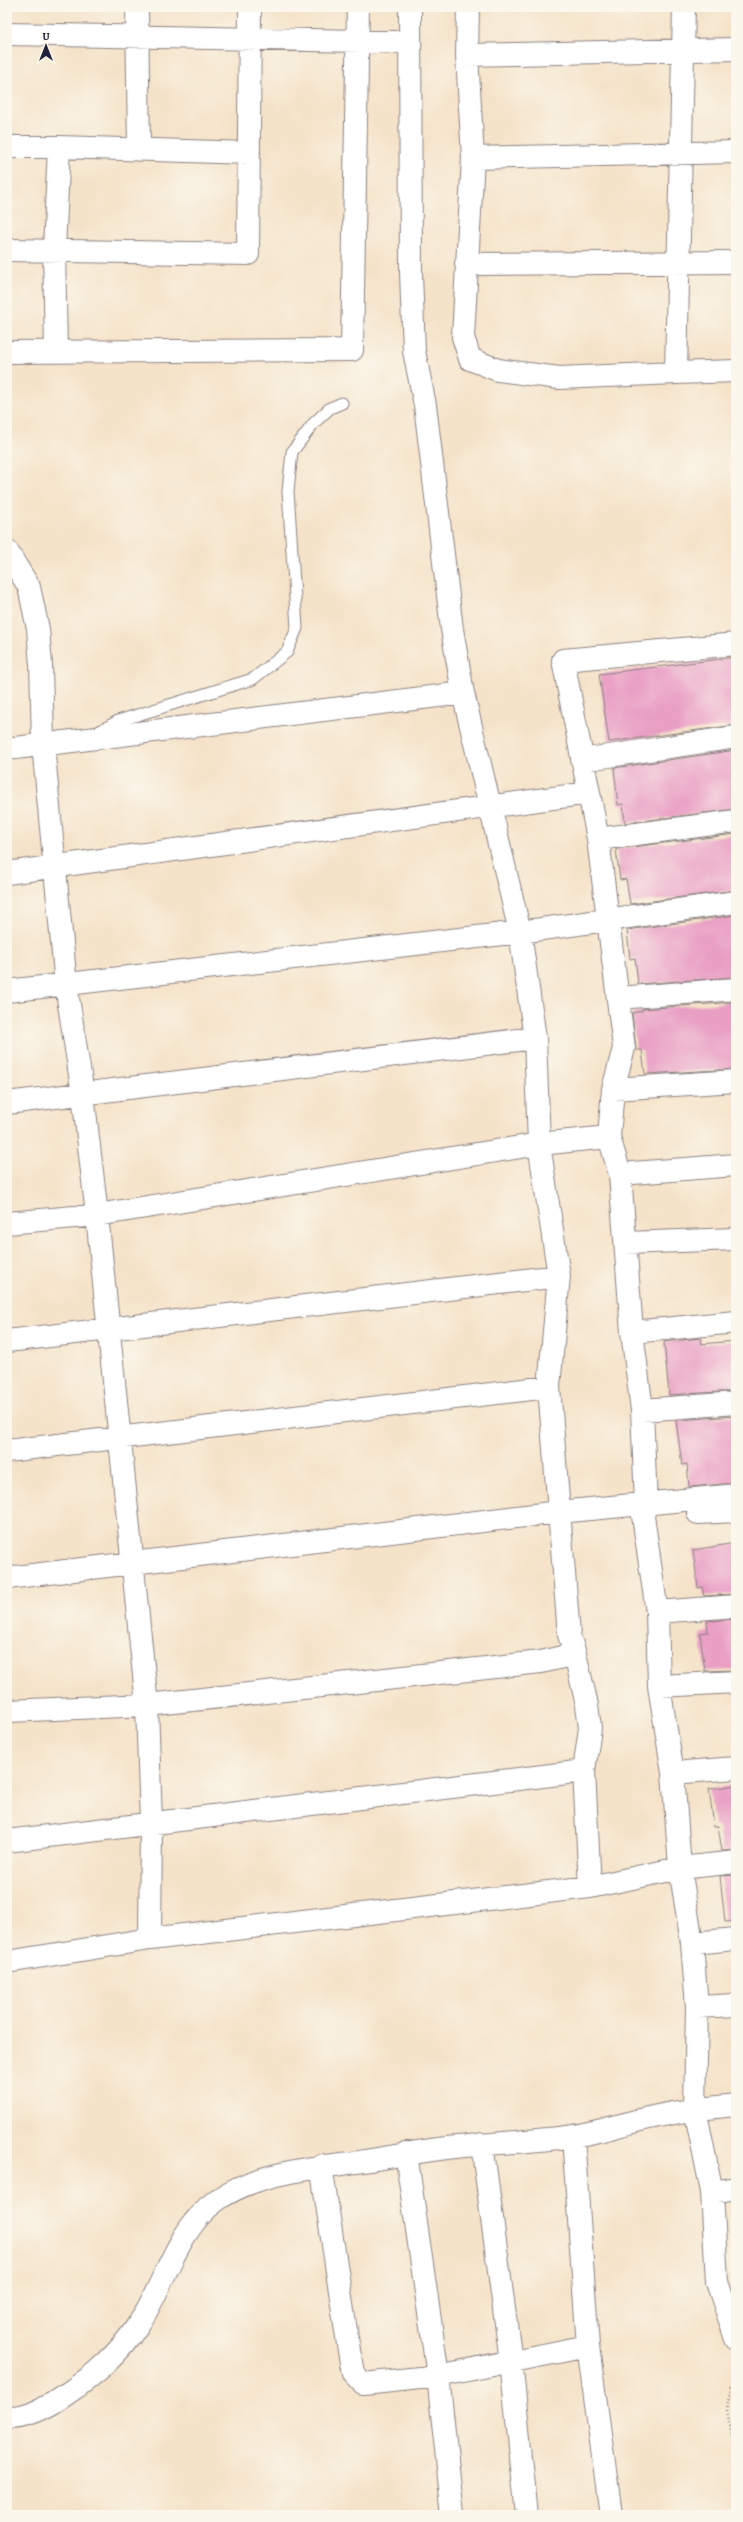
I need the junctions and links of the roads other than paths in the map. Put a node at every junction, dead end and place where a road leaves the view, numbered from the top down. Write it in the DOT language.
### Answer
graph roads {
  1 [pos="137,7"];
  2 [pos="250,7"];
  3 [pos="358,7"];
  4 [pos="410,7"];
  5 [pos="468,7"];
  6 [pos="684,7"];
  7 [pos="7,34"];
  8 [pos="137,36"];
  9 [pos="250,40"];
  10 [pos="357,42"];
  11 [pos="410,42"];
  12 [pos="684,50"];
  13 [pos="736,50"];
  14 [pos="467,56"];
  15 [pos="7,146"];
  16 [pos="59,147"];
  17 [pos="139,150"];
  18 [pos="681,152"];
  19 [pos="736,152"];
  20 [pos="249,153"];
  21 [pos="472,158"];
  22 [pos="7,250"];
  23 [pos="54,250"];
  24 [pos="736,262"];
  25 [pos="466,264"];
  26 [pos="677,264"];
  27 [pos="56,351"];
  28 [pos="7,352"];
  29 [pos="736,371"];
  30 [pos="676,373"];
  31 [pos="342,403"];
  32 [pos="7,551"];
  33 [pos="736,644"];
  34 [pos="463,693"];
  35 [pos="736,738"];
  36 [pos="85,740"];
  37 [pos="43,744"];
  38 [pos="7,749"];
  39 [pos="582,760"];
  40 [pos="589,793"];
  41 [pos="492,807"];
  42 [pos="736,821"];
  43 [pos="598,839"];
  44 [pos="56,868"];
  45 [pos="7,873"];
  46 [pos="736,902"];
  47 [pos="608,918"];
  48 [pos="520,932"];
  49 [pos="66,984"];
  50 [pos="736,989"];
  51 [pos="7,991"];
  52 [pos="618,998"];
  53 [pos="535,1038"];
  54 [pos="736,1081"];
  55 [pos="613,1088"];
  56 [pos="83,1094"];
  57 [pos="7,1103"];
  58 [pos="609,1137"];
  59 [pos="539,1144"];
  60 [pos="736,1165"];
  61 [pos="620,1174"];
  62 [pos="97,1215"];
  63 [pos="7,1223"];
  64 [pos="736,1239"];
  65 [pos="625,1243"];
  66 [pos="559,1276"];
  67 [pos="736,1322"];
  68 [pos="109,1329"];
  69 [pos="632,1332"];
  70 [pos="7,1342"];
  71 [pos="549,1387"];
  72 [pos="736,1403"];
  73 [pos="642,1410"];
  74 [pos="120,1438"];
  75 [pos="7,1451"];
  76 [pos="736,1495"];
  77 [pos="644,1510"];
  78 [pos="736,1511"];
  79 [pos="558,1512"];
  80 [pos="133,1564"];
  81 [pos="7,1578"];
  82 [pos="736,1606"];
  83 [pos="657,1612"];
  84 [pos="575,1654"];
  85 [pos="736,1682"];
  86 [pos="659,1686"];
  87 [pos="147,1705"];
  88 [pos="7,1711"];
  89 [pos="736,1768"];
  90 [pos="584,1771"];
  91 [pos="673,1773"];
  92 [pos="151,1823"];
  93 [pos="7,1841"];
  94 [pos="736,1862"];
  95 [pos="680,1868"];
  96 [pos="590,1887"];
  97 [pos="150,1939"];
  98 [pos="736,1939"];
  99 [pos="692,1943"];
  100 [pos="7,1962"];
  101 [pos="736,2004"];
  102 [pos="697,2007"];
  103 [pos="736,2105"];
  104 [pos="695,2109"];
  105 [pos="573,2136"];
  106 [pos="482,2144"];
  107 [pos="406,2153"];
  108 [pos="321,2165"];
  109 [pos="736,2188"];
  110 [pos="712,2192"];
  111 [pos="726,2281"];
  112 [pos="736,2340"];
  113 [pos="588,2346"];
  114 [pos="510,2361"];
  115 [pos="438,2376"];
  116 [pos="7,2417"];
  117 [pos="453,2515"];
  118 [pos="527,2515"];
  119 [pos="611,2515"];
  1 -- 8 [label="street"];
  2 -- 9 [label="street"];
  3 -- 10 [label="street"];
  4 -- 11 [label="street"];
  5 -- 14 [label="street"];
  6 -- 12 [label="street"];
  7 -- 8 [label="street"];
  8 -- 9 [label="street"];
  8 -- 17 [label="street"];
  9 -- 10 [label="street"];
  9 -- 20 [label="street"];
  10 -- 11 [label="street"];
  10 -- 27 [label="street"];
  11 -- 34 [label="street"];
  12 -- 13 [label="street"];
  12 -- 14 [label="street"];
  12 -- 18 [label="street"];
  14 -- 21 [label="street"];
  15 -- 16 [label="street"];
  16 -- 17 [label="street"];
  16 -- 23 [label="street"];
  17 -- 20 [label="street"];
  18 -- 19 [label="street"];
  18 -- 21 [label="street"];
  18 -- 26 [label="street"];
  20 -- 23 [label="street"];
  21 -- 25 [label="street"];
  22 -- 23 [label="street"];
  23 -- 27 [label="street"];
  24 -- 26 [label="street"];
  25 -- 26 [label="street"];
  25 -- 30 [label="street"];
  26 -- 30 [label="street"];
  27 -- 28 [label="street"];
  29 -- 30 [label="street"];
  31 -- 36 [label="lane"];
  32 -- 37 [label="street"];
  33 -- 39 [label="street"];
  34 -- 36 [label="street"];
  34 -- 41 [label="street"];
  35 -- 39 [label="street"];
  36 -- 37 [label="street"];
  37 -- 38 [label="street"];
  37 -- 44 [label="street"];
  39 -- 40 [label="street"];
  40 -- 41 [label="street"];
  40 -- 43 [label="street"];
  41 -- 44 [label="street"];
  41 -- 48 [label="street"];
  42 -- 43 [label="street"];
  43 -- 47 [label="street"];
  44 -- 45 [label="street"];
  44 -- 49 [label="street"];
  46 -- 47 [label="street"];
  47 -- 48 [label="street"];
  47 -- 52 [label="street"];
  48 -- 49 [label="street"];
  48 -- 53 [label="street"];
  49 -- 51 [label="street"];
  49 -- 56 [label="street"];
  50 -- 52 [label="street"];
  52 -- 55 [label="street"];
  53 -- 56 [label="street"];
  53 -- 59 [label="street"];
  54 -- 55 [label="street"];
  55 -- 58 [label="street"];
  56 -- 57 [label="street"];
  56 -- 62 [label="street"];
  58 -- 59 [label="street"];
  58 -- 61 [label="street"];
  59 -- 62 [label="street"];
  59 -- 66 [label="street"];
  60 -- 61 [label="street"];
  61 -- 65 [label="street"];
  62 -- 63 [label="street"];
  62 -- 68 [label="street"];
  64 -- 65 [label="street"];
  65 -- 69 [label="street"];
  66 -- 68 [label="street"];
  66 -- 71 [label="street"];
  67 -- 69 [label="street"];
  68 -- 70 [label="street"];
  68 -- 74 [label="street"];
  69 -- 73 [label="street"];
  71 -- 74 [label="street"];
  71 -- 79 [label="street"];
  72 -- 73 [label="street"];
  73 -- 77 [label="street"];
  74 -- 75 [label="street"];
  74 -- 80 [label="street"];
  76 -- 77 [label="street"];
  77 -- 78 [label="street"];
  77 -- 79 [label="street"];
  77 -- 83 [label="street"];
  79 -- 80 [label="street"];
  79 -- 84 [label="street"];
  80 -- 81 [label="street"];
  80 -- 87 [label="street"];
  82 -- 83 [label="street"];
  83 -- 86 [label="street"];
  84 -- 87 [label="street"];
  84 -- 90 [label="street"];
  85 -- 86 [label="street"];
  86 -- 91 [label="street"];
  87 -- 88 [label="street"];
  87 -- 92 [label="street"];
  89 -- 91 [label="street"];
  90 -- 92 [label="street"];
  90 -- 96 [label="street"];
  91 -- 95 [label="street"];
  92 -- 93 [label="street"];
  92 -- 97 [label="street"];
  94 -- 95 [label="street"];
  95 -- 96 [label="street"];
  95 -- 99 [label="street"];
  96 -- 97 [label="street"];
  97 -- 100 [label="street"];
  98 -- 99 [label="street"];
  99 -- 102 [label="street"];
  101 -- 102 [label="street"];
  102 -- 104 [label="street"];
  103 -- 104 [label="street"];
  104 -- 105 [label="street"];
  104 -- 110 [label="street"];
  105 -- 106 [label="street"];
  105 -- 113 [label="street"];
  106 -- 107 [label="street"];
  106 -- 114 [label="street"];
  107 -- 108 [label="street"];
  107 -- 115 [label="street"];
  108 -- 115 [label="street"];
  108 -- 116 [label="street"];
  109 -- 110 [label="street"];
  110 -- 111 [label="street"];
  111 -- 112 [label="street"];
  113 -- 114 [label="street"];
  113 -- 119 [label="street"];
  114 -- 115 [label="street"];
  114 -- 118 [label="street"];
  115 -- 117 [label="street"];
}
